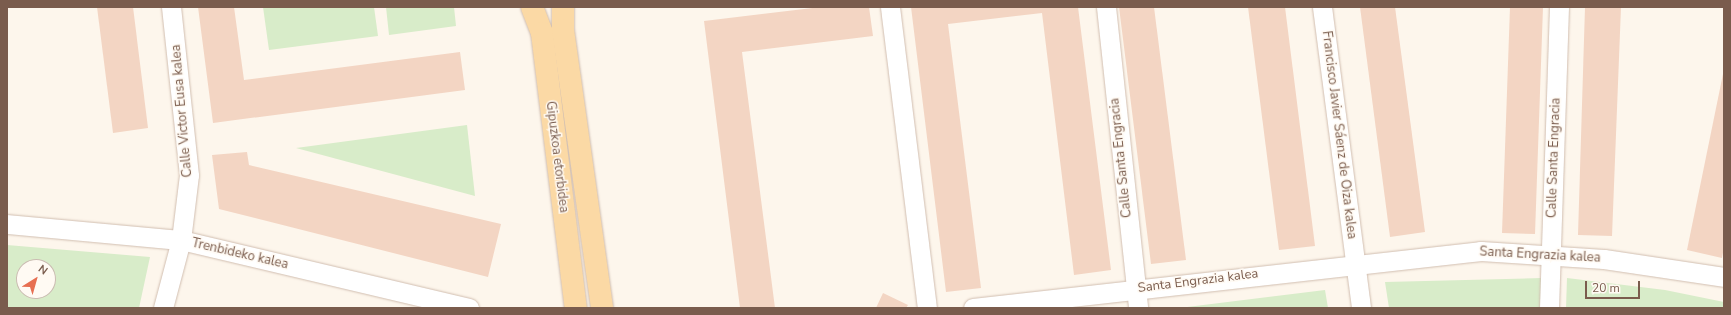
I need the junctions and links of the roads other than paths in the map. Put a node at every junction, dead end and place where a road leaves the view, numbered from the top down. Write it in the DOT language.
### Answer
graph roads {
  1 [pos="171,7"];
  2 [pos="532,7"];
  3 [pos="563,7"];
  4 [pos="890,7"];
  5 [pos="1106,7"];
  6 [pos="1322,7"];
  7 [pos="1559,7"];
  8 [pos="7,224"];
  9 [pos="181,240"];
  10 [pos="1551,254"];
  11 [pos="1356,262"];
  12 [pos="1724,277"];
  13 [pos="1135,289"];
  14 [pos="1040,304"];
  15 [pos="163,308"];
  16 [pos="469,308"];
  17 [pos="576,308"];
  18 [pos="602,308"];
  19 [pos="927,308"];
  20 [pos="973,308"];
  21 [pos="1138,308"];
  22 [pos="1362,308"];
  23 [pos="1549,308"];
  1 -- 9 [label="street, Calle Victor Eusa kalea"];
  2 -- 17 [label="main road, Gipuzkoa etorbidea"];
  3 -- 18 [label="main road, Gipuzkoa etorbidea"];
  4 -- 19 [label="street"];
  5 -- 13 [label="street, Calle Santa Engracia"];
  6 -- 11 [label="street, Francisco Javier Sáenz de Oiza kalea"];
  7 -- 10 [label="street, Calle Santa Engracia"];
  8 -- 9 [label="street, Trenbideko kalea"];
  9 -- 15 [label="street, Calle Victor Eusa kalea"];
  9 -- 16 [label="street, Trenbideko kalea"];
  10 -- 11 [label="street, Santa Engrazia kalea"];
  10 -- 12 [label="street, Santa Engrazia kalea"];
  10 -- 23 [label="street, Calle Santa Engracia"];
  11 -- 13 [label="street, Santa Engrazia kalea"];
  11 -- 22 [label="street"];
  13 -- 14 [label="street, Santa Engrazia kalea"];
  13 -- 21 [label="street, Calle Santa Engracia"];
  14 -- 20 [label="street, Santa Engrazia kalea"];
}
